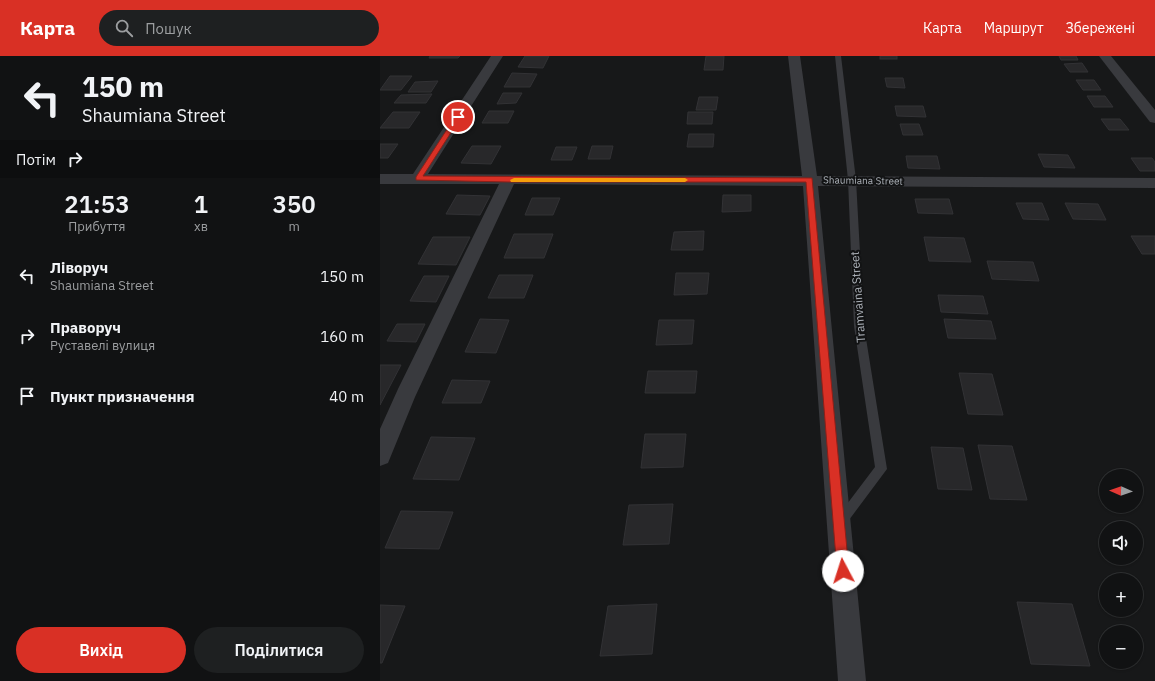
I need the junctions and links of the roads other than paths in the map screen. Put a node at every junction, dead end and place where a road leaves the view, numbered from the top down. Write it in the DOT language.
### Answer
graph roads {
  1 [pos="497,56"];
  2 [pos="794,56"];
  3 [pos="838,56"];
  4 [pos="1106,56"];
  5 [pos="1155,119"];
  6 [pos="380,178"];
  7 [pos="418,178"];
  8 [pos="509,180"];
  9 [pos="810,180"];
  10 [pos="852,180"];
  11 [pos="1155,183"];
  12 [pos="380,455"];
  13 [pos="839,523"];
  14 [pos="852,681"];
  1 -- 7 [label="street"];
  2 -- 9 [label="street"];
  3 -- 10 [label="lane, Tramvaina Street"];
  4 -- 5 [label="street"];
  6 -- 7 [label="street, Shaumiana Street"];
  7 -- 8 [label="street, Shaumiana Street"];
  8 -- 9 [label="street, Shaumiana Street"];
  8 -- 12 [label="street"];
  9 -- 10 [label="street, Shaumiana Street"];
  9 -- 13 [label="street"];
  10 -- 11 [label="street, Shaumiana Street"];
  10 -- 13 [label="lane, Tramvaina Street"];
  13 -- 14 [label="street"];
}
